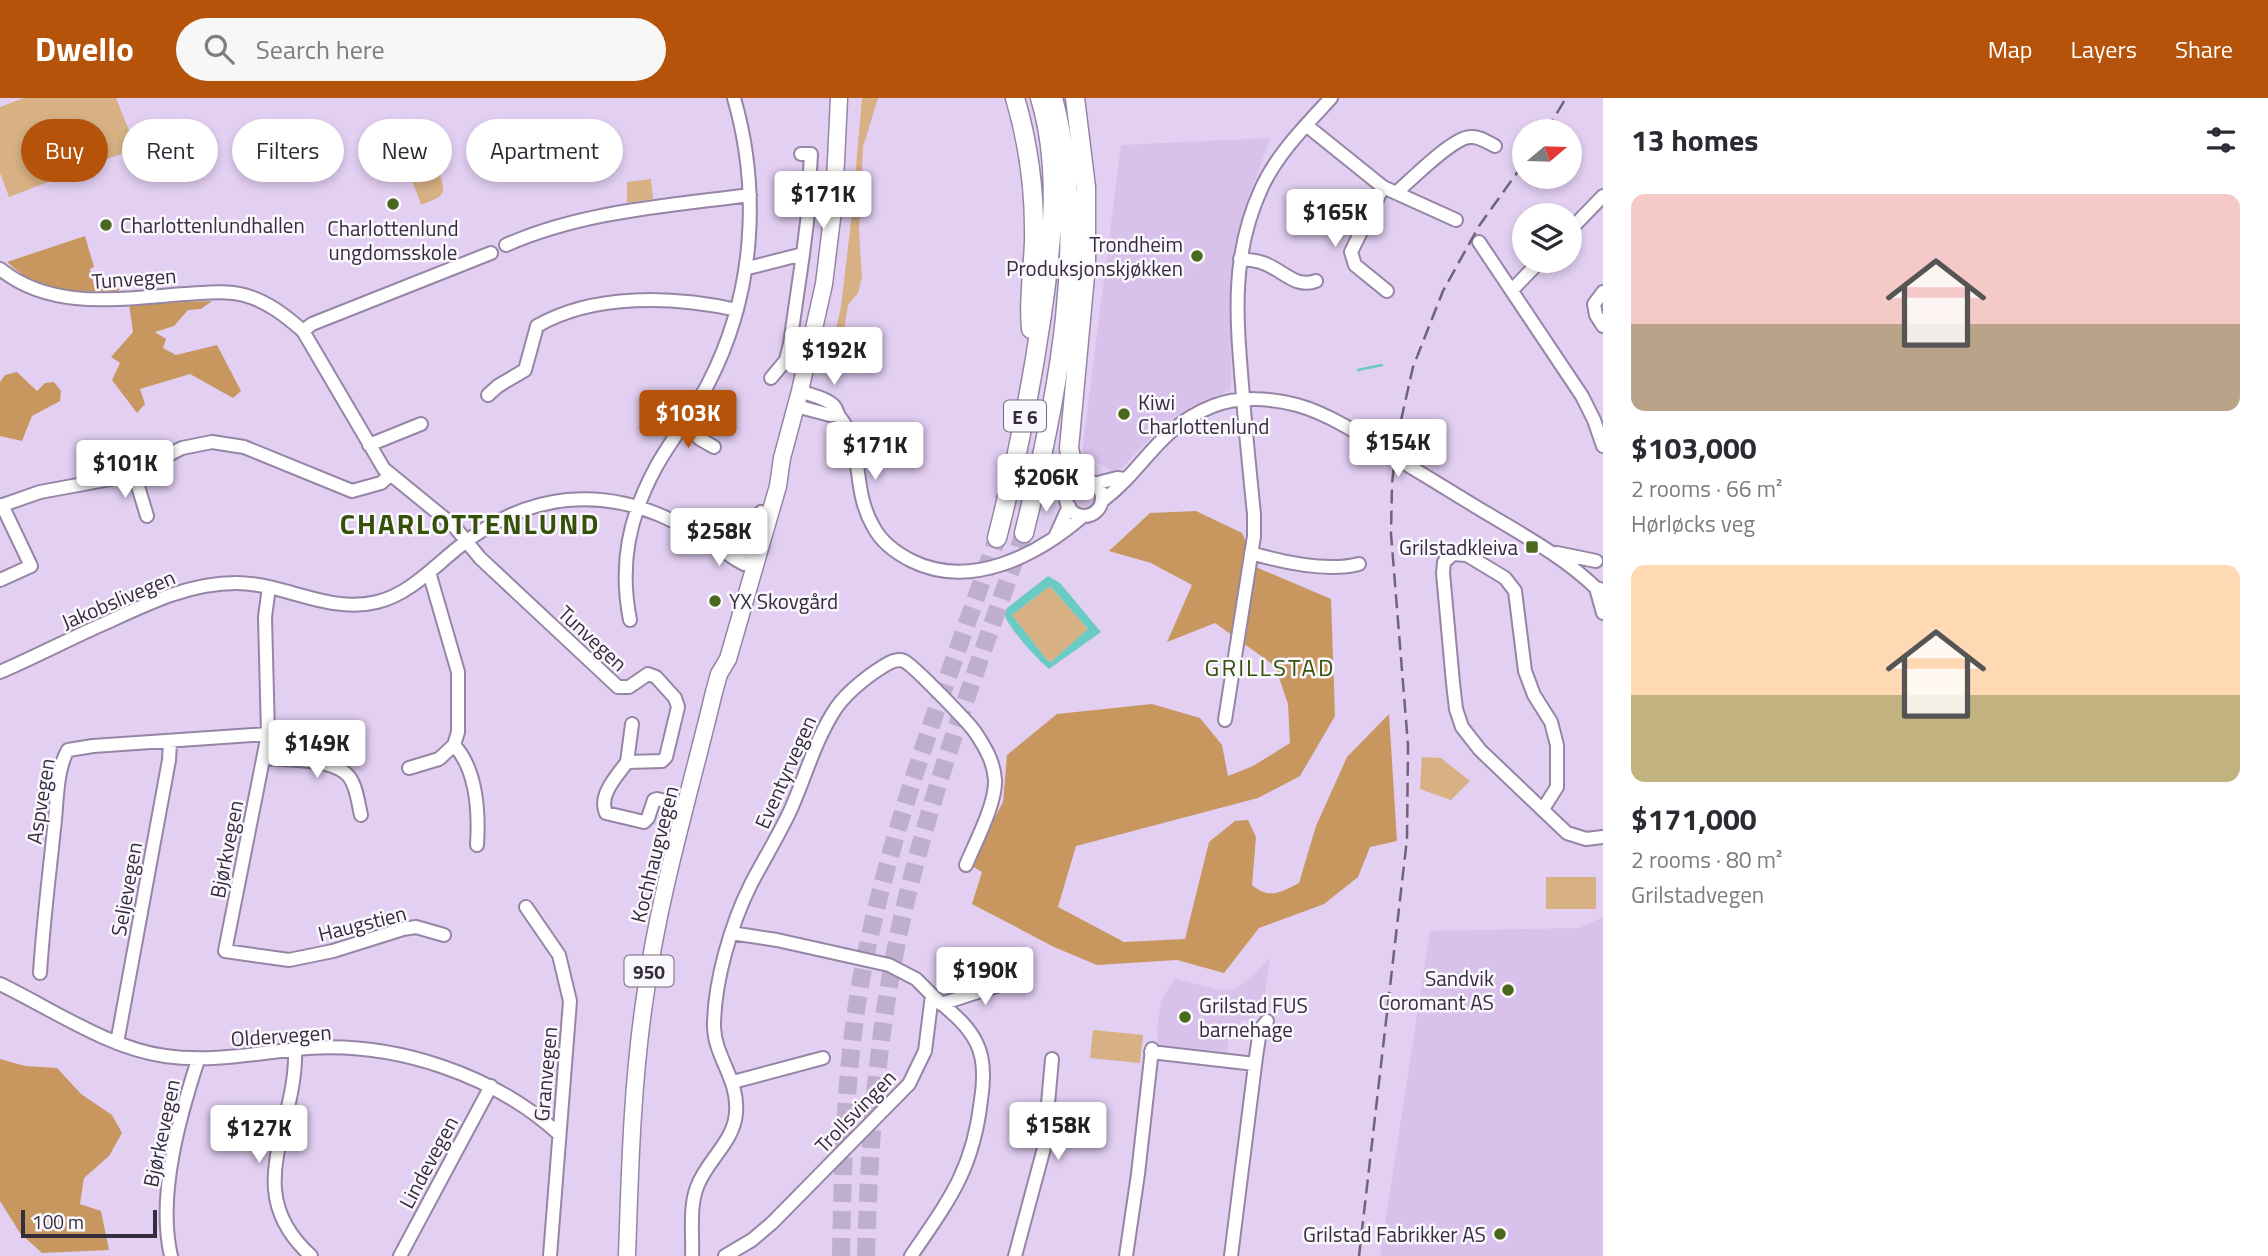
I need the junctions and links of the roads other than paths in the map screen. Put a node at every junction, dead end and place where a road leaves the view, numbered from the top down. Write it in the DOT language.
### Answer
graph roads {
  1 [pos="734,98"];
  2 [pos="839,98"];
  3 [pos="1016,98"];
  4 [pos="1040,98"];
  5 [pos="1054,98"];
  6 [pos="1065,98"];
  7 [pos="1075,98"];
  8 [pos="1331,98"];
  9 [pos="1306,125"];
  10 [pos="1495,146"];
  11 [pos="801,154"];
  12 [pos="1066,168"];
  13 [pos="1383,187"];
  14 [pos="1396,193"];
  15 [pos="750,195"];
  16 [pos="1602,199"];
  17 [pos="1582,218"];
  18 [pos="1456,220"];
  19 [pos="1479,242"];
  20 [pos="506,245"];
  21 [pos="491,253"];
  22 [pos="803,254"];
  23 [pos="1240,259"];
  24 [pos="746,266"];
  25 [pos="0,269"];
  26 [pos="1528,273"];
  27 [pos="1316,281"];
  28 [pos="1512,290"];
  29 [pos="1387,291"];
  30 [pos="1603,292"];
  31 [pos="737,310"];
  32 [pos="1603,326"];
  33 [pos="303,331"];
  34 [pos="1037,349"];
  35 [pos="771,377"];
  36 [pos="488,395"];
  37 [pos="798,399"];
  38 [pos="1243,400"];
  39 [pos="1599,417"];
  40 [pos="685,422"];
  41 [pos="421,424"];
  42 [pos="369,445"];
  43 [pos="1603,446"];
  44 [pos="714,447"];
  45 [pos="782,458"];
  46 [pos="134,473"];
  47 [pos="390,475"];
  48 [pos="1125,479"];
  49 [pos="1086,483"];
  50 [pos="1102,501"];
  51 [pos="1,505"];
  52 [pos="638,506"];
  53 [pos="1069,506"];
  54 [pos="761,512"];
  55 [pos="147,516"];
  56 [pos="1083,516"];
  57 [pos="1024,533"];
  58 [pos="1056,536"];
  59 [pos="997,538"];
  60 [pos="467,540"];
  61 [pos="722,545"];
  62 [pos="1553,552"];
  63 [pos="1251,553"];
  64 [pos="749,559"];
  65 [pos="1599,560"];
  66 [pos="1359,564"];
  67 [pos="429,572"];
  68 [pos="0,580"];
  69 [pos="1596,586"];
  70 [pos="269,587"];
  71 [pos="1603,613"];
  72 [pos="630,620"];
  73 [pos="0,673"];
  74 [pos="1225,720"];
  75 [pos="632,724"];
  76 [pos="268,734"];
  77 [pos="170,742"];
  78 [pos="454,745"];
  79 [pos="264,758"];
  80 [pos="627,762"];
  81 [pos="409,768"];
  82 [pos="686,806"];
  83 [pos="1543,809"];
  84 [pos="361,815"];
  85 [pos="1603,837"];
  86 [pos="477,845"];
  87 [pos="966,865"];
  88 [pos="526,907"];
  89 [pos="731,933"];
  90 [pos="444,935"];
  91 [pos="225,951"];
  92 [pos="40,973"];
  93 [pos="1017,979"];
  94 [pos="0,984"];
  95 [pos="937,999"];
  96 [pos="1267,1021"];
  97 [pos="117,1042"];
  98 [pos="295,1049"];
  99 [pos="823,1058"];
  100 [pos="1052,1059"];
  101 [pos="198,1060"];
  102 [pos="1255,1063"];
  103 [pos="733,1082"];
  104 [pos="491,1086"];
  105 [pos="559,1134"];
  106 [pos="171,1256"];
  107 [pos="311,1256"];
  108 [pos="400,1256"];
  109 [pos="550,1256"];
  110 [pos="627,1256"];
  111 [pos="692,1256"];
  112 [pos="725,1256"];
  113 [pos="911,1256"];
  114 [pos="1015,1256"];
  115 [pos="1126,1256"];
  116 [pos="1231,1256"];
  1 -- 15 [label="street"];
  2 -- 37 [label="main road, Kochhaugvegen / 950"];
  3 -- 34 [label="highway, E 6"];
  4 -- 34 [label="highway, E 6"];
  5 -- 12 [label="highway, E 6"];
  6 -- 12 [label="highway, E 6"];
  7 -- 49 [label="highway, E 6"];
  8 -- 9 [label="street"];
  9 -- 13 [label="street"];
  9 -- 23 [label="street"];
  10 -- 14 [label="street"];
  11 -- 22 [label="street"];
  12 -- 57 [label="highway, E 6"];
  13 -- 14 [label="street"];
  13 -- 29 [label="street"];
  14 -- 18 [label="street"];
  15 -- 20 [label="street"];
  15 -- 24 [label="street"];
  16 -- 17 [label="street"];
  19 -- 28 [label="street"];
  21 -- 33 [label="street"];
  22 -- 24 [label="street"];
  22 -- 35 [label="street"];
  23 -- 27 [label="street"];
  23 -- 38 [label="street"];
  24 -- 31 [label="street"];
  25 -- 33 [label="street, Tunvegen"];
  26 -- 28 [label="street"];
  28 -- 39 [label="street"];
  30 -- 32 [label="street"];
  31 -- 36 [label="street"];
  31 -- 40 [label="street"];
  33 -- 42 [label="street, Tunvegen"];
  34 -- 59 [label="highway, E 6"];
  37 -- 45 [label="main road, Kochhaugvegen / 950"];
  37 -- 58 [label="street"];
  38 -- 48 [label="street"];
  38 -- 62 [label="street"];
  38 -- 63 [label="street"];
  39 -- 43 [label="street"];
  40 -- 44 [label="street"];
  40 -- 52 [label="street"];
  41 -- 42 [label="street"];
  42 -- 47 [label="street, Tunvegen"];
  45 -- 54 [label="main road, Kochhaugvegen / 950"];
  45 -- 64 [label="main road, Kochhaugvegen / 950"];
  46 -- 47 [label="street"];
  46 -- 51 [label="street"];
  46 -- 55 [label="street"];
  47 -- 60 [label="street, Tunvegen"];
  48 -- 49 [label="street"];
  48 -- 50 [label="street"];
  49 -- 50 [label="street"];
  49 -- 53 [label="street"];
  50 -- 56 [label="street"];
  51 -- 68 [label="street"];
  52 -- 60 [label="street, Jakobslivegen"];
  52 -- 61 [label="street, Jakobslivegen"];
  52 -- 72 [label="street"];
  53 -- 56 [label="street"];
  53 -- 58 [label="street"];
  54 -- 61 [label="street"];
  54 -- 64 [label="main road, Kochhaugvegen / 950"];
  56 -- 58 [label="street"];
  60 -- 67 [label="street, Jakobslivegen"];
  60 -- 80 [label="street, Tunvegen"];
  61 -- 64 [label="street, Jakobslivegen"];
  62 -- 65 [label="street"];
  62 -- 69 [label="street"];
  63 -- 66 [label="street"];
  63 -- 74 [label="street"];
  64 -- 82 [label="main road, Kochhaugvegen / 950"];
  65 -- 69 [label="street"];
  67 -- 70 [label="street, Jakobslivegen"];
  67 -- 78 [label="street"];
  69 -- 71 [label="street"];
  70 -- 73 [label="street, Jakobslivegen"];
  70 -- 76 [label="street, Bjørkvegen"];
  75 -- 80 [label="street"];
  76 -- 77 [label="street, Aspvegen"];
  76 -- 79 [label="street, Bjørkvegen"];
  77 -- 92 [label="street, Aspvegen"];
  77 -- 97 [label="street, Seljevegen"];
  78 -- 81 [label="street"];
  78 -- 86 [label="street"];
  79 -- 84 [label="street"];
  79 -- 91 [label="street, Bjørkvegen"];
  80 -- 82 [label="street"];
  82 -- 110 [label="main road, Kochhaugvegen / 950"];
  83 -- 83 [label="street"];
  83 -- 85 [label="street"];
  87 -- 89 [label="street, Eventyrvegen"];
  88 -- 105 [label="street, Granvegen"];
  89 -- 95 [label="street"];
  89 -- 103 [label="street, Eventyrvegen"];
  90 -- 91 [label="street, Haugstien"];
  93 -- 95 [label="street"];
  94 -- 97 [label="street, Oldervegen"];
  95 -- 112 [label="street, Trollsvingen"];
  95 -- 113 [label="street"];
  96 -- 102 [label="street"];
  97 -- 101 [label="street, Oldervegen"];
  98 -- 101 [label="street, Oldervegen"];
  98 -- 104 [label="street, Oldervegen"];
  98 -- 107 [label="street"];
  99 -- 103 [label="street"];
  100 -- 114 [label="street"];
  101 -- 106 [label="street, Bjørkevegen"];
  102 -- 115 [label="street"];
  102 -- 116 [label="street"];
  103 -- 111 [label="street, Eventyrvegen"];
  104 -- 105 [label="street, Oldervegen"];
  104 -- 108 [label="street, Lindevegen"];
  105 -- 109 [label="street, Granvegen"];
}
